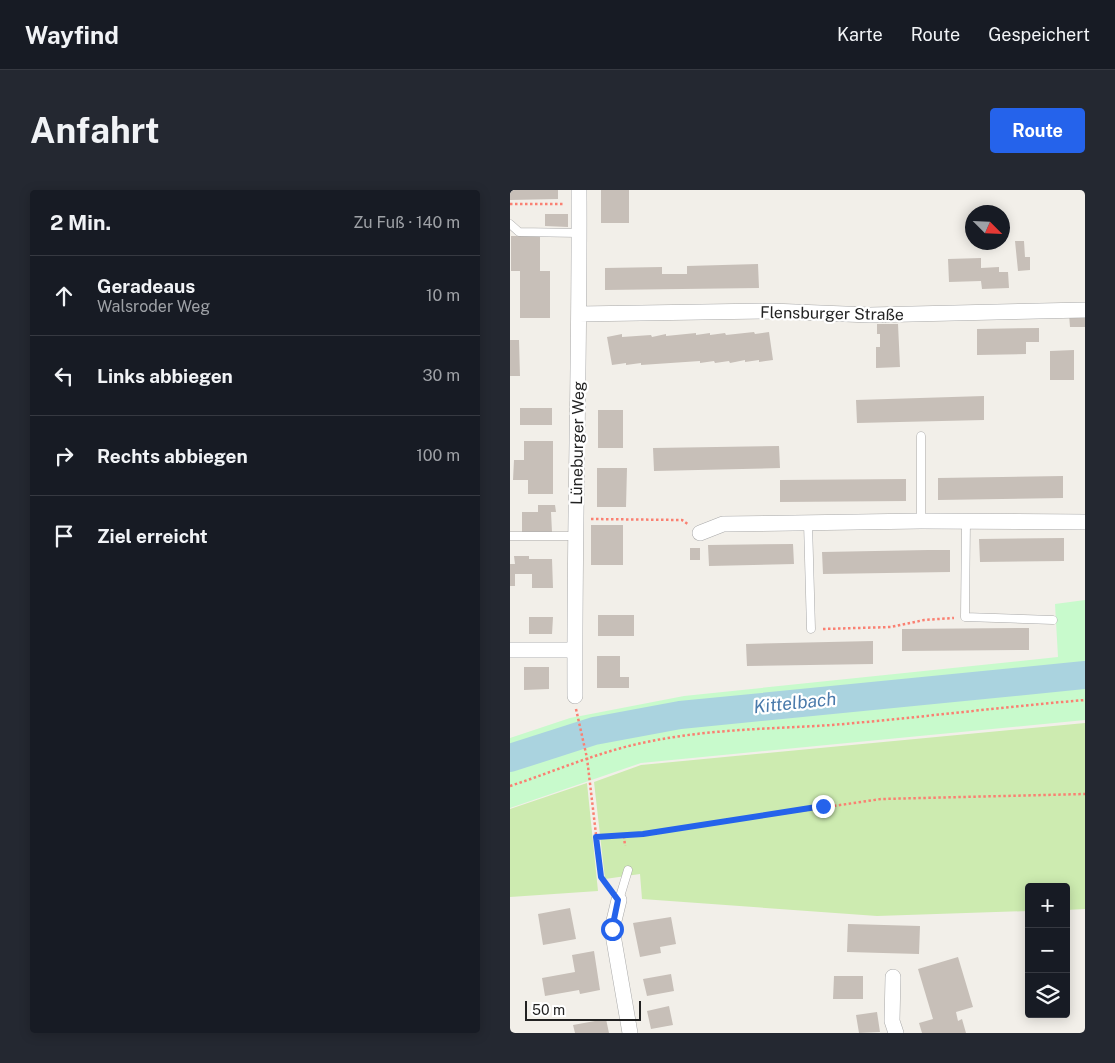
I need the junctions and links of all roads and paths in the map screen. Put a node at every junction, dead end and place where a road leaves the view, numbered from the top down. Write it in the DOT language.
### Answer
graph roads {
  1 [pos="579,197"];
  2 [pos="510,204"];
  3 [pos="510,224"];
  4 [pos="579,233"];
  5 [pos="1085,310"];
  6 [pos="579,314"];
  7 [pos="921,436"];
  8 [pos="575,518"];
  9 [pos="682,520"];
  10 [pos="921,521"];
  11 [pos="966,521"];
  12 [pos="1085,522"];
  13 [pos="808,523"];
  14 [pos="700,533"];
  15 [pos="510,536"];
  16 [pos="575,536"];
  17 [pos="965,617"];
  18 [pos="1053,620"];
  19 [pos="811,629"];
  20 [pos="510,650"];
  21 [pos="575,650"];
  22 [pos="1085,700"];
  23 [pos="576,703"];
  24 [pos="587,758"];
  25 [pos="510,786"];
  26 [pos="1085,794"];
  27 [pos="624,836"];
  28 [pos="596,837"];
  29 [pos="625,846"];
  30 [pos="628,870"];
  31 [pos="618,900"];
  32 [pos="892,977"];
  33 [pos="630,1033"];
  34 [pos="896,1033"];
  1 -- 2 [label="path"];
  1 -- 4 [label="street, Lüneburger Weg"];
  3 -- 4 [label="lane"];
  4 -- 6 [label="street, Lüneburger Weg"];
  5 -- 6 [label="street, Flensburger Straße"];
  6 -- 8 [label="street, Lüneburger Weg"];
  7 -- 10 [label="lane"];
  8 -- 9 [label="path"];
  8 -- 16 [label="street, Lüneburger Weg"];
  10 -- 11 [label="street"];
  10 -- 13 [label="street"];
  11 -- 12 [label="street"];
  11 -- 17 [label="lane"];
  13 -- 14 [label="street"];
  13 -- 19 [label="lane"];
  15 -- 16 [label="lane"];
  16 -- 21 [label="street, Lüneburger Weg"];
  17 -- 18 [label="lane"];
  17 -- 19 [label="path"];
  20 -- 21 [label="street"];
  21 -- 23 [label="street, Lüneburger Weg"];
  22 -- 24 [label="path"];
  23 -- 24 [label="path"];
  24 -- 25 [label="path"];
  24 -- 28 [label="path"];
  26 -- 27 [label="path"];
  27 -- 28 [label="path"];
  27 -- 29 [label="path"];
  28 -- 31 [label="path"];
  30 -- 31 [label="lane"];
  31 -- 33 [label="street"];
  32 -- 34 [label="street"];
}
